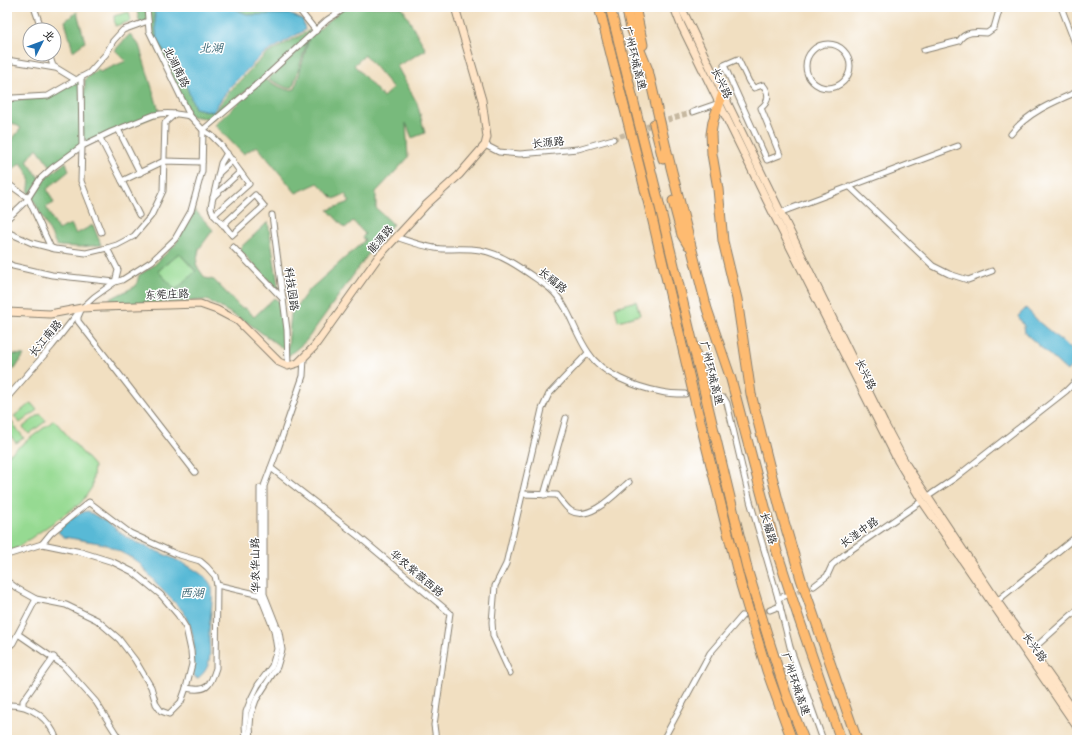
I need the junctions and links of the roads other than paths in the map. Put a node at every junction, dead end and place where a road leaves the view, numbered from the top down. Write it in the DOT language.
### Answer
graph roads {
  1 [pos="34,7"];
  2 [pos="147,7"];
  3 [pos="297,7"];
  4 [pos="347,7"];
  5 [pos="455,7"];
  6 [pos="599,7"];
  7 [pos="610,7"];
  8 [pos="626,7"];
  9 [pos="635,7"];
  10 [pos="674,7"];
  11 [pos="681,7"];
  12 [pos="1000,7"];
  13 [pos="1061,7"];
  14 [pos="148,21"];
  15 [pos="39,22"];
  16 [pos="316,31"];
  17 [pos="1077,48"];
  18 [pos="924,50"];
  19 [pos="7,60"];
  20 [pos="52,62"];
  21 [pos="58,69"];
  22 [pos="648,70"];
  23 [pos="82,77"];
  24 [pos="76,80"];
  25 [pos="835,87"];
  26 [pos="1077,92"];
  27 [pos="723,94"];
  28 [pos="7,101"];
  29 [pos="719,103"];
  30 [pos="765,106"];
  31 [pos="694,112"];
  32 [pos="175,114"];
  33 [pos="190,116"];
  34 [pos="654,124"];
  35 [pos="118,129"];
  36 [pos="202,130"];
  37 [pos="1011,134"];
  38 [pos="100,138"];
  39 [pos="613,139"];
  40 [pos="485,145"];
  41 [pos="82,146"];
  42 [pos="958,146"];
  43 [pos="227,153"];
  44 [pos="233,160"];
  45 [pos="164,161"];
  46 [pos="202,162"];
  47 [pos="140,172"];
  48 [pos="240,172"];
  49 [pos="219,173"];
  50 [pos="122,181"];
  51 [pos="7,183"];
  52 [pos="849,186"];
  53 [pos="213,197"];
  54 [pos="28,198"];
  55 [pos="777,214"];
  56 [pos="139,215"];
  57 [pos="214,215"];
  58 [pos="272,215"];
  59 [pos="7,219"];
  60 [pos="223,224"];
  61 [pos="7,232"];
  62 [pos="100,232"];
  63 [pos="396,238"];
  64 [pos="233,247"];
  65 [pos="51,248"];
  66 [pos="107,248"];
  67 [pos="7,263"];
  68 [pos="992,271"];
  69 [pos="700,277"];
  70 [pos="115,282"];
  71 [pos="283,300"];
  72 [pos="82,308"];
  73 [pos="7,312"];
  74 [pos="588,353"];
  75 [pos="304,358"];
  76 [pos="288,366"];
  77 [pos="1077,380"];
  78 [pos="685,394"];
  79 [pos="7,398"];
  80 [pos="719,398"];
  81 [pos="566,418"];
  82 [pos="271,468"];
  83 [pos="195,472"];
  84 [pos="629,482"];
  85 [pos="522,494"];
  86 [pos="544,495"];
  87 [pos="924,499"];
  88 [pos="1077,536"];
  89 [pos="42,544"];
  90 [pos="7,555"];
  91 [pos="7,581"];
  92 [pos="217,585"];
  93 [pos="814,586"];
  94 [pos="262,594"];
  95 [pos="785,596"];
  96 [pos="778,598"];
  97 [pos="36,599"];
  98 [pos="996,604"];
  99 [pos="780,606"];
  100 [pos="770,610"];
  101 [pos="1077,610"];
  102 [pos="742,616"];
  103 [pos="18,634"];
  104 [pos="7,648"];
  105 [pos="279,650"];
  106 [pos="1032,650"];
  107 [pos="54,657"];
  108 [pos="510,673"];
  109 [pos="186,688"];
  110 [pos="7,705"];
  111 [pos="23,706"];
  112 [pos="1077,715"];
  113 [pos="1077,728"];
  114 [pos="57,740"];
  115 [pos="120,740"];
  116 [pos="246,740"];
  117 [pos="251,740"];
  118 [pos="436,740"];
  119 [pos="663,740"];
  120 [pos="792,740"];
  121 [pos="804,740"];
  122 [pos="823,740"];
  123 [pos="841,740"];
  124 [pos="857,740"];
  1 -- 15 [label="street"];
  2 -- 14 [label="street, 北湖南路"];
  3 -- 16 [label="street"];
  4 -- 16 [label="street"];
  5 -- 40 [label="street"];
  6 -- 120 [label="highway, 广州环城高速"];
  7 -- 121 [label="highway, 广州环城高速"];
  8 -- 22 [label="highway"];
  9 -- 22 [label="highway"];
  10 -- 29 [label="street, 长兴路"];
  11 -- 27 [label="street, 长兴路"];
  12 -- 18 [label="street"];
  13 -- 17 [label="street"];
  14 -- 23 [label="street"];
  14 -- 33 [label="street, 北湖南路"];
  16 -- 36 [label="street"];
  19 -- 21 [label="street"];
  20 -- 21 [label="street"];
  21 -- 24 [label="street"];
  22 -- 69 [label="highway, bridge"];
  23 -- 24 [label="street"];
  23 -- 41 [label="street"];
  24 -- 28 [label="street"];
  25 -- 25 [label="street"];
  26 -- 37 [label="street"];
  27 -- 29 [label="highway"];
  27 -- 55 [label="street, 长兴路"];
  29 -- 31 [label="street"];
  29 -- 55 [label="street, 长兴路"];
  29 -- 124 [label="highway"];
  30 -- 30 [label="street"];
  32 -- 33 [label="street"];
  32 -- 35 [label="street"];
  32 -- 45 [label="street"];
  33 -- 36 [label="street, 北湖南路"];
  34 -- 69 [label="highway"];
  35 -- 38 [label="street"];
  35 -- 47 [label="street"];
  36 -- 43 [label="street, 北湖南路"];
  36 -- 46 [label="street, 长江南路"];
  38 -- 41 [label="street"];
  38 -- 50 [label="street"];
  39 -- 40 [label="street, 长源路"];
  40 -- 63 [label="street, 能源路"];
  41 -- 54 [label="street"];
  41 -- 62 [label="street"];
  42 -- 52 [label="street"];
  43 -- 44 [label="street, 北湖南路"];
  43 -- 49 [label="street"];
  44 -- 48 [label="street, 北湖南路"];
  44 -- 49 [label="street"];
  45 -- 46 [label="street"];
  45 -- 47 [label="street"];
  45 -- 66 [label="street"];
  46 -- 70 [label="street, 长江南路"];
  47 -- 50 [label="street"];
  48 -- 53 [label="street"];
  48 -- 57 [label="street, 北湖南路"];
  49 -- 53 [label="street"];
  50 -- 56 [label="street"];
  51 -- 54 [label="street"];
  52 -- 55 [label="street"];
  52 -- 68 [label="street"];
  53 -- 57 [label="street"];
  54 -- 59 [label="street"];
  54 -- 65 [label="street"];
  55 -- 87 [label="street, 长兴路"];
  57 -- 60 [label="street"];
  58 -- 71 [label="street, 科技园路"];
  60 -- 60 [label="street"];
  61 -- 65 [label="street"];
  63 -- 74 [label="street, 长福路"];
  63 -- 75 [label="street, 能源路"];
  64 -- 71 [label="street"];
  65 -- 66 [label="street"];
  66 -- 70 [label="street"];
  67 -- 70 [label="street"];
  69 -- 123 [label="highway"];
  70 -- 72 [label="street, 长江南路"];
  71 -- 76 [label="street, 科技园路"];
  72 -- 73 [label="street, 东莞庄路"];
  72 -- 76 [label="street, 东莞庄路"];
  72 -- 79 [label="street, 长江南路"];
  72 -- 83 [label="street"];
  74 -- 78 [label="street, 长福路"];
  74 -- 85 [label="street"];
  75 -- 76 [label="street"];
  75 -- 82 [label="street, 华农华山路"];
  77 -- 87 [label="street, 长湴中路"];
  80 -- 96 [label="street, 长福路"];
  81 -- 86 [label="street"];
  82 -- 94 [label="street, 华农华山路"];
  82 -- 118 [label="street, 华农紫薇西路"];
  84 -- 86 [label="street"];
  85 -- 86 [label="street"];
  85 -- 108 [label="street"];
  87 -- 93 [label="street, 长湴中路"];
  87 -- 98 [label="street, 长兴路"];
  88 -- 98 [label="street"];
  89 -- 90 [label="street"];
  89 -- 92 [label="street"];
  89 -- 109 [label="street"];
  91 -- 97 [label="street"];
  92 -- 94 [label="street"];
  92 -- 109 [label="street"];
  94 -- 105 [label="street, 华农华山路"];
  95 -- 96 [label="street"];
  96 -- 99 [label="street"];
  97 -- 103 [label="street"];
  97 -- 109 [label="street"];
  98 -- 106 [label="street, 长兴路"];
  98 -- 113 [label="street, 长兴路"];
  99 -- 100 [label="street"];
  99 -- 122 [label="street"];
  101 -- 106 [label="street"];
  102 -- 119 [label="street"];
  103 -- 104 [label="street"];
  103 -- 107 [label="street"];
  105 -- 116 [label="street, 华农华山路"];
  105 -- 117 [label="street, 华农华山路"];
  106 -- 112 [label="street, 长兴路"];
  107 -- 111 [label="street"];
  107 -- 115 [label="street"];
  110 -- 111 [label="street"];
  111 -- 114 [label="street"];
}
